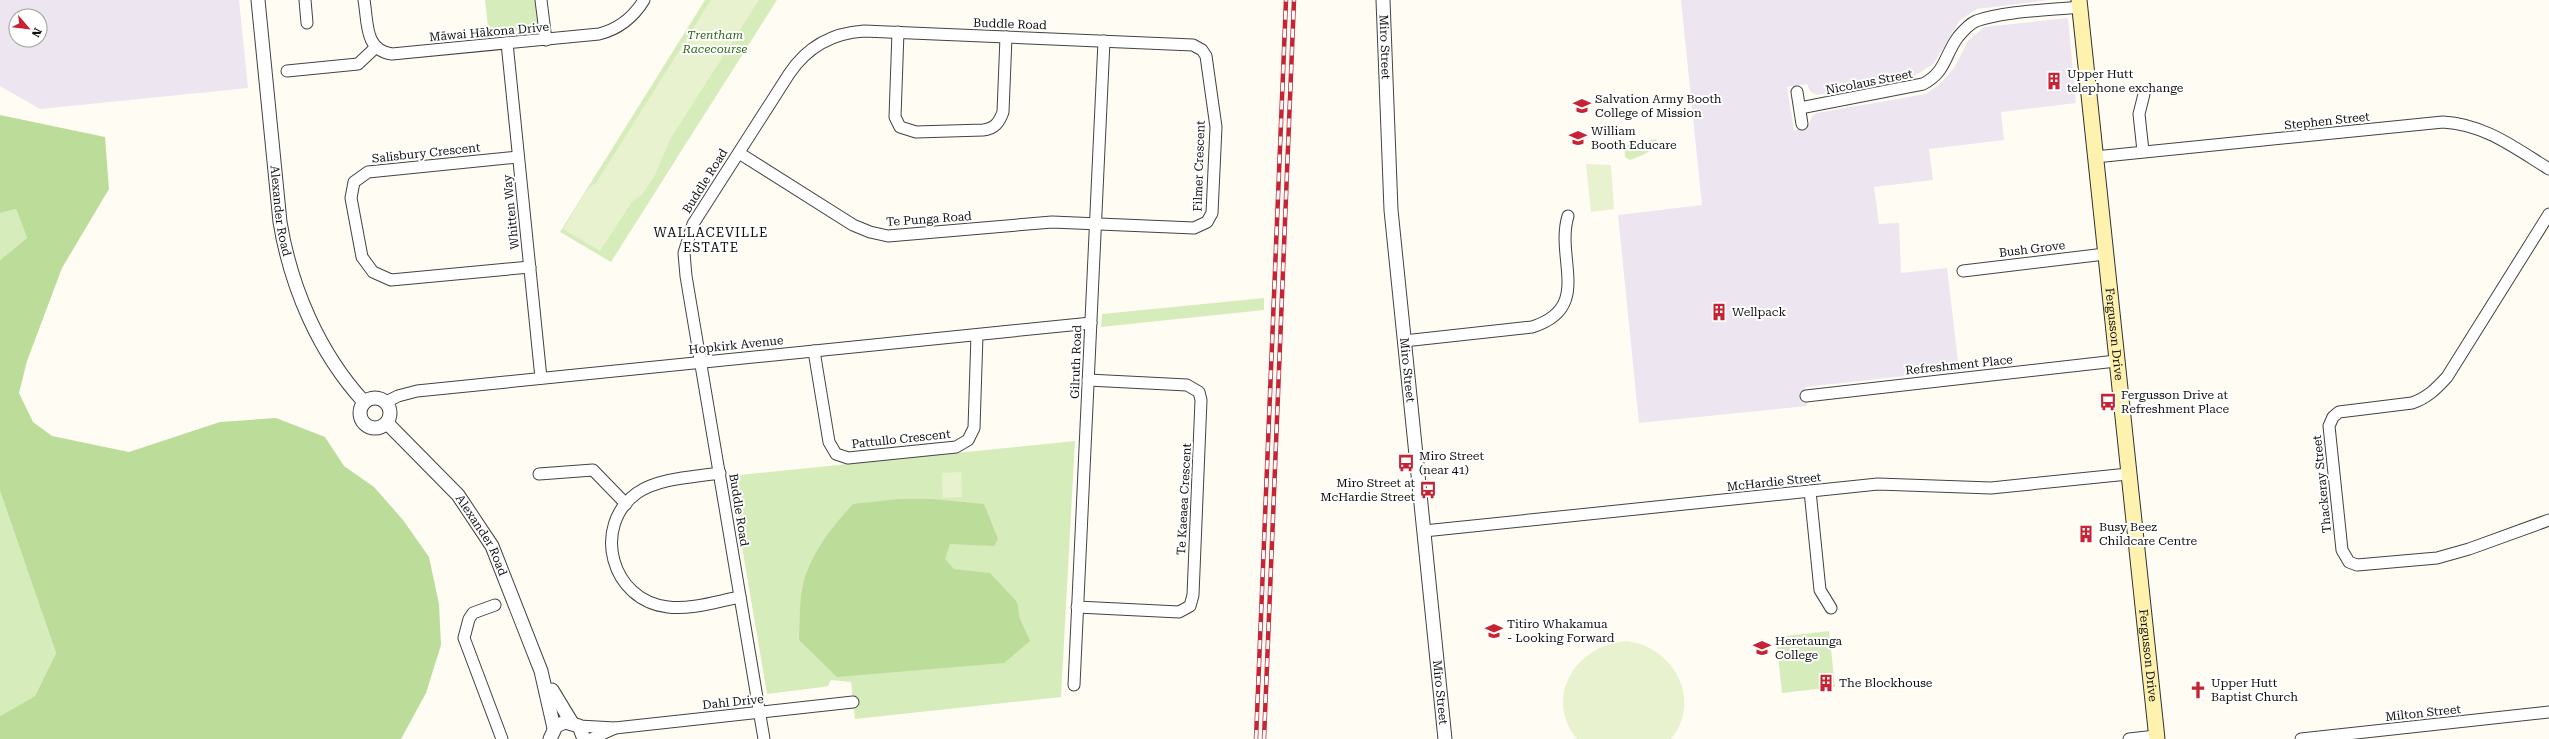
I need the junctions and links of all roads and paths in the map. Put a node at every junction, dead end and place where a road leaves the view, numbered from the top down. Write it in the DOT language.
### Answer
graph roads {
  1 [pos="258,0"];
  2 [pos="305,0"];
  3 [pos="364,0"];
  4 [pos="541,0"];
  5 [pos="644,0"];
  6 [pos="1383,0"];
  7 [pos="2079,4"];
  8 [pos="307,23"];
  9 [pos="898,32"];
  10 [pos="1006,37"];
  11 [pos="546,40"];
  12 [pos="1104,41"];
  13 [pos="507,43"];
  14 [pos="375,48"];
  15 [pos="287,71"];
  16 [pos="1797,92"];
  17 [pos="2144,94"];
  18 [pos="1800,108"];
  19 [pos="1802,124"];
  20 [pos="2143,151"];
  21 [pos="739,153"];
  22 [pos="518,156"];
  23 [pos="2095,157"];
  24 [pos="2549,169"];
  25 [pos="2549,214"];
  26 [pos="1568,216"];
  27 [pos="1096,224"];
  28 [pos="2105,254"];
  29 [pos="530,267"];
  30 [pos="1963,271"];
  31 [pos="1091,323"];
  32 [pos="977,334"];
  33 [pos="1404,341"];
  34 [pos="814,351"];
  35 [pos="2116,361"];
  36 [pos="700,362"];
  37 [pos="540,378"];
  38 [pos="1088,380"];
  39 [pos="1806,396"];
  40 [pos="364,402"];
  41 [pos="386,402"];
  42 [pos="387,423"];
  43 [pos="720,473"];
  44 [pos="539,474"];
  45 [pos="2128,474"];
  46 [pos="1810,491"];
  47 [pos="626,504"];
  48 [pos="2549,520"];
  49 [pos="1424,531"];
  50 [pos="740,597"];
  51 [pos="495,605"];
  52 [pos="1077,607"];
  53 [pos="1831,608"];
  54 [pos="541,671"];
  55 [pos="1074,685"];
  56 [pos="853,702"];
  57 [pos="759,712"];
  58 [pos="2549,712"];
  59 [pos="575,724"];
  60 [pos="615,728"];
  61 [pos="550,735"];
  62 [pos="2156,738"];
  63 [pos="502,739"];
  64 [pos="584,739"];
  65 [pos="591,739"];
  66 [pos="764,739"];
  67 [pos="1445,739"];
  68 [pos="2129,739"];
  69 [pos="2301,739"];
  1 -- 40 [label="street, Alexander Road"];
  2 -- 8 [label="street"];
  3 -- 14 [label="street"];
  4 -- 11 [label="street"];
  5 -- 11 [label="street, Māwai Hākona Drive"];
  6 -- 33 [label="street, Miro Street"];
  7 -- 18 [label="street, Nicolaus Street"];
  7 -- 23 [label="main road, Fergusson Drive"];
  9 -- 10 [label="street, Buddle Road"];
  9 -- 10 [label="street"];
  9 -- 21 [label="street, Buddle Road"];
  10 -- 12 [label="street, Buddle Road"];
  11 -- 13 [label="street, Māwai Hākona Drive"];
  12 -- 27 [label="street, Gilruth Road"];
  12 -- 27 [label="street, Filmer Crescent"];
  13 -- 14 [label="street, Māwai Hākona Drive"];
  13 -- 22 [label="street, Whitten Way"];
  14 -- 15 [label="street"];
  16 -- 18 [label="street"];
  17 -- 20 [label="street"];
  18 -- 19 [label="street"];
  20 -- 23 [label="street, Stephen Street"];
  20 -- 24 [label="street, Stephen Street"];
  21 -- 27 [label="street, Te Punga Road"];
  21 -- 36 [label="street, Buddle Road"];
  22 -- 29 [label="street, Whitten Way"];
  22 -- 29 [label="street, Salisbury Crescent"];
  23 -- 28 [label="main road, Fergusson Drive"];
  25 -- 48 [label="street, Thackeray Street"];
  26 -- 33 [label="street"];
  27 -- 31 [label="street, Gilruth Road"];
  28 -- 30 [label="street, Bush Grove"];
  28 -- 35 [label="main road, Fergusson Drive"];
  29 -- 37 [label="street, Whitten Way"];
  31 -- 32 [label="street, Hopkirk Avenue"];
  31 -- 38 [label="street, Gilruth Road"];
  32 -- 34 [label="street, Hopkirk Avenue"];
  32 -- 34 [label="street, Pattullo Crescent"];
  33 -- 49 [label="street, Miro Street"];
  34 -- 36 [label="street, Hopkirk Avenue"];
  35 -- 39 [label="street, Refreshment Place"];
  35 -- 45 [label="main road, Fergusson Drive"];
  36 -- 37 [label="street, Hopkirk Avenue"];
  36 -- 43 [label="street, Buddle Road"];
  37 -- 41 [label="street, Hopkirk Avenue"];
  38 -- 52 [label="street, Gilruth Road"];
  38 -- 52 [label="street, Te Kaeaea Crescent"];
  40 -- 41 [label="street"];
  40 -- 42 [label="street"];
  41 -- 42 [label="street"];
  42 -- 54 [label="street, Alexander Road"];
  43 -- 47 [label="street"];
  43 -- 50 [label="street, Buddle Road"];
  44 -- 47 [label="street"];
  45 -- 46 [label="street, McHardie Street"];
  45 -- 62 [label="main road, Fergusson Drive"];
  46 -- 49 [label="street, McHardie Street"];
  46 -- 53 [label="street"];
  47 -- 50 [label="street"];
  49 -- 67 [label="street, Miro Street"];
  50 -- 57 [label="street, Buddle Road"];
  51 -- 63 [label="street"];
  52 -- 55 [label="street, Gilruth Road"];
  54 -- 59 [label="street, Alexander Road"];
  54 -- 61 [label="street, Alexander Road"];
  56 -- 57 [label="street, Dahl Drive"];
  57 -- 60 [label="street, Dahl Drive"];
  57 -- 66 [label="street, Buddle Road"];
  58 -- 69 [label="street, Milton Street"];
  59 -- 60 [label="street, Dahl Drive"];
  59 -- 61 [label="street, Alexander Road"];
  59 -- 64 [label="street, Alexander Road"];
  60 -- 65 [label="street, Dahl Drive"];
  62 -- 68 [label="street"];
}
